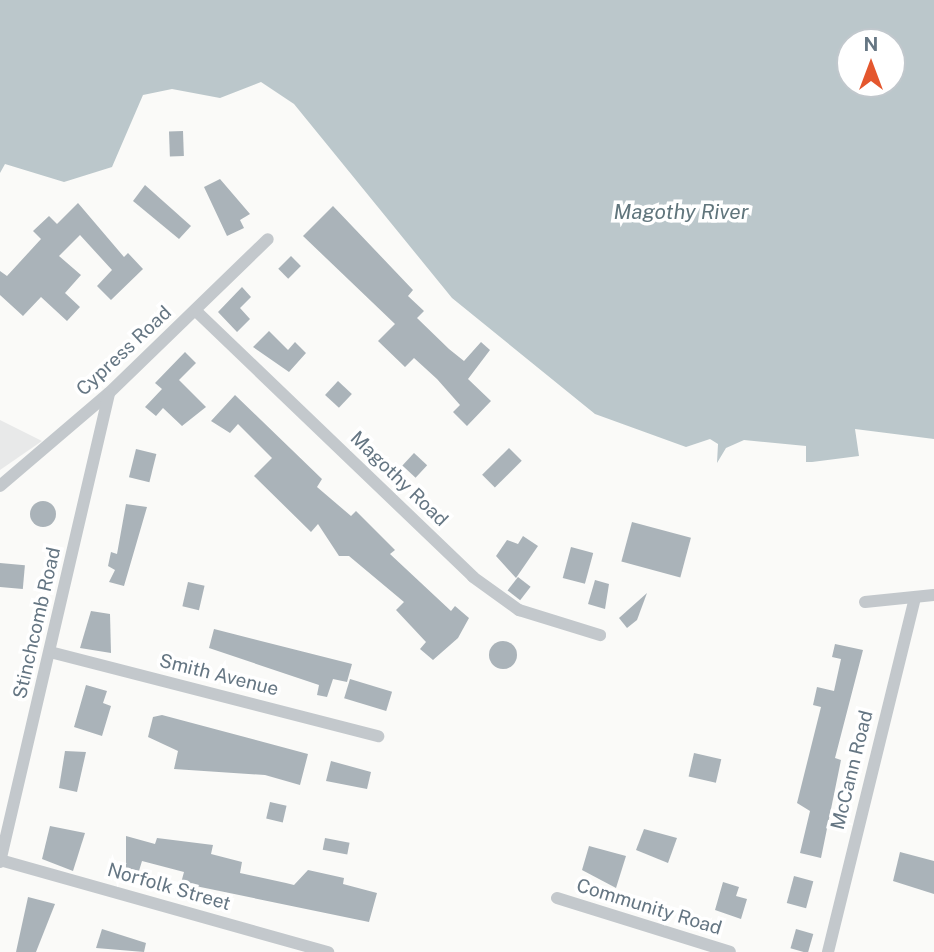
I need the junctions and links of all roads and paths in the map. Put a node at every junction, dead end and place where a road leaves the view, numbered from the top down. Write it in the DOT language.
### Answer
graph roads {
  1 [pos="268,239"];
  2 [pos="195,311"];
  3 [pos="110,393"];
  4 [pos="0,486"];
  5 [pos="934,594"];
  6 [pos="915,598"];
  7 [pos="865,602"];
  8 [pos="600,635"];
  9 [pos="50,652"];
  10 [pos="378,736"];
  11 [pos="0,861"];
  12 [pos="557,898"];
  13 [pos="328,952"];
  14 [pos="730,952"];
  15 [pos="828,952"];
  1 -- 2 [label="street, Cypress Road"];
  2 -- 3 [label="street, Cypress Road"];
  2 -- 8 [label="street, Magothy Road"];
  3 -- 4 [label="street, Cypress Road"];
  3 -- 9 [label="street, Stinchcomb Road"];
  5 -- 6 [label="street"];
  6 -- 7 [label="street"];
  6 -- 15 [label="street, McCann Road"];
  9 -- 10 [label="street, Smith Avenue"];
  9 -- 11 [label="street, Stinchcomb Road"];
  11 -- 13 [label="street, Norfolk Street"];
  12 -- 14 [label="street, Community Road"];
}
